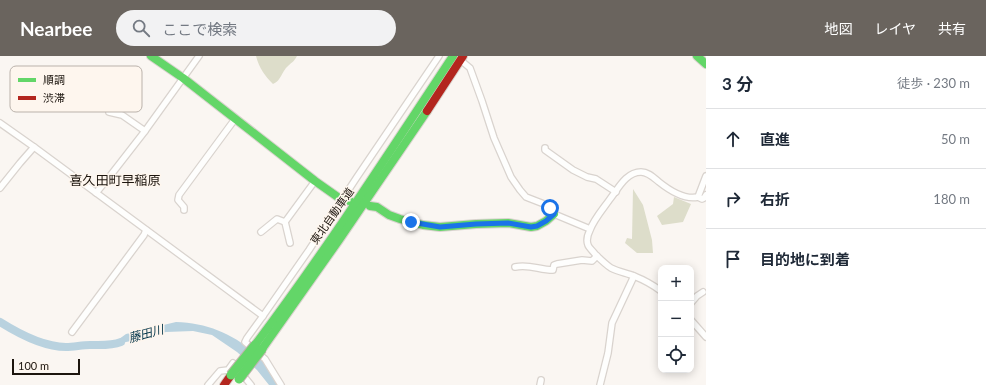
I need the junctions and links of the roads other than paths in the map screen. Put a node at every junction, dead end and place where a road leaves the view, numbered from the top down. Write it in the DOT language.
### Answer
graph roads {
  1 [pos="151,56"];
  2 [pos="199,56"];
  3 [pos="439,56"];
  4 [pos="453,56"];
  5 [pos="697,56"];
  6 [pos="464,59"];
  7 [pos="706,64"];
  8 [pos="183,78"];
  9 [pos="109,112"];
  10 [pos="235,119"];
  11 [pos="0,123"];
  12 [pos="145,131"];
  13 [pos="34,147"];
  14 [pos="545,148"];
  15 [pos="706,176"];
  16 [pos="315,181"];
  17 [pos="1,184"];
  18 [pos="616,192"];
  19 [pos="96,193"];
  20 [pos="706,195"];
  21 [pos="698,197"];
  22 [pos="346,200"];
  23 [pos="370,206"];
  24 [pos="184,210"];
  25 [pos="554,214"];
  26 [pos="285,222"];
  27 [pos="590,229"];
  28 [pos="146,230"];
  29 [pos="261,232"];
  30 [pos="290,243"];
  31 [pos="597,256"];
  32 [pos="515,267"];
  33 [pos="634,276"];
  34 [pos="658,289"];
  35 [pos="703,292"];
  36 [pos="693,301"];
  37 [pos="263,316"];
  38 [pos="694,323"];
  39 [pos="72,332"];
  40 [pos="706,337"];
  41 [pos="258,347"];
  42 [pos="235,380"];
  43 [pos="208,385"];
  44 [pos="224,385"];
  45 [pos="250,385"];
  46 [pos="281,385"];
  47 [pos="600,385"];
  1 -- 8 [label="main road"];
  2 -- 8 [label="street"];
  3 -- 22 [label="street"];
  4 -- 41 [label="main road, 東北自動車道"];
  5 -- 7 [label="main road"];
  6 -- 25 [label="street"];
  6 -- 41 [label="main road, 東北自動車道"];
  8 -- 10 [label="main road"];
  8 -- 12 [label="street"];
  9 -- 12 [label="street"];
  10 -- 16 [label="main road"];
  10 -- 24 [label="street"];
  11 -- 13 [label="street"];
  12 -- 19 [label="street"];
  13 -- 17 [label="street"];
  13 -- 19 [label="street"];
  14 -- 18 [label="street"];
  15 -- 21 [label="street"];
  16 -- 22 [label="main road"];
  16 -- 26 [label="street"];
  18 -- 21 [label="street"];
  18 -- 27 [label="street"];
  19 -- 28 [label="street"];
  20 -- 21 [label="street"];
  22 -- 37 [label="street"];
  23 -- 25 [label="main road"];
  25 -- 27 [label="street"];
  26 -- 29 [label="street"];
  26 -- 30 [label="street"];
  27 -- 31 [label="street"];
  28 -- 37 [label="street"];
  28 -- 39 [label="street"];
  31 -- 32 [label="street"];
  31 -- 33 [label="street"];
  33 -- 34 [label="street"];
  33 -- 47 [label="street"];
  35 -- 36 [label="street"];
  37 -- 46 [label="street"];
  38 -- 40 [label="street"];
  41 -- 42 [label="main road, 東北自動車道, bridge"];
  42 -- 44 [label="main road, 東北自動車道"];
  43 -- 45 [label="street"];
}
